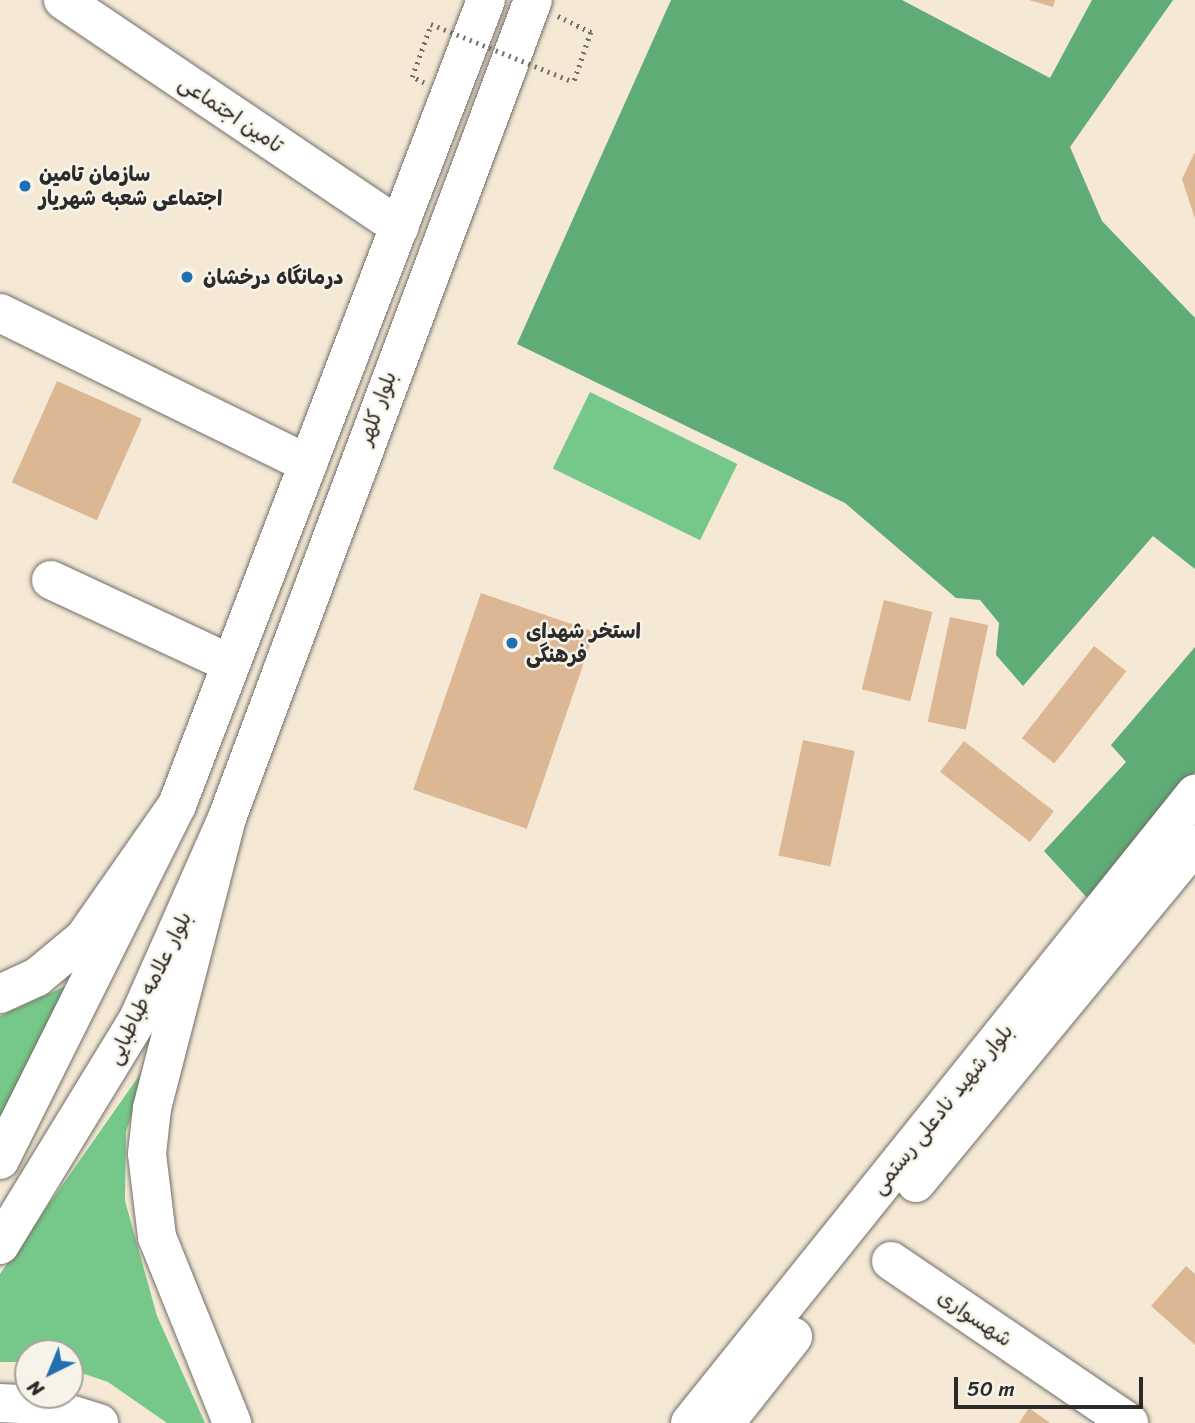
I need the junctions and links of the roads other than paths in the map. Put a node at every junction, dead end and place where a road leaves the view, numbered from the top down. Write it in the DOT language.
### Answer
graph roads {
  1 [pos="63,0"];
  2 [pos="486,0"];
  3 [pos="533,0"];
  4 [pos="400,227"];
  5 [pos="0,313"];
  6 [pos="308,464"];
  7 [pos="51,580"];
  8 [pos="229,663"];
  9 [pos="1195,794"];
  10 [pos="177,805"];
  11 [pos="227,818"];
  12 [pos="1195,844"];
  13 [pos="0,994"];
  14 [pos="0,1160"];
  15 [pos="8,1234"];
  16 [pos="891,1261"];
  17 [pos="0,1403"];
  18 [pos="99,1423"];
  19 [pos="232,1423"];
  20 [pos="690,1423"];
  21 [pos="725,1423"];
  22 [pos="1129,1423"];
  1 -- 4 [label="main road, تامین اجتماعی"];
  2 -- 4 [label="main road, بلوار کلهر"];
  3 -- 11 [label="main road, بلوار کلهر"];
  4 -- 6 [label="main road, بلوار کلهر"];
  5 -- 6 [label="main road"];
  6 -- 8 [label="main road, بلوار کلهر"];
  7 -- 8 [label="main road"];
  8 -- 10 [label="main road, بلوار کلهر"];
  9 -- 20 [label="main road, بلوار شهید نادعلی رستمی"];
  10 -- 13 [label="main road"];
  10 -- 14 [label="main road"];
  11 -- 15 [label="main road, بلوار علامه طباطبایی"];
  11 -- 19 [label="main road"];
  12 -- 21 [label="main road, بلوار شهید نادعلی رستمی"];
  16 -- 22 [label="main road, شهسواری"];
  17 -- 18 [label="main road"];
}
